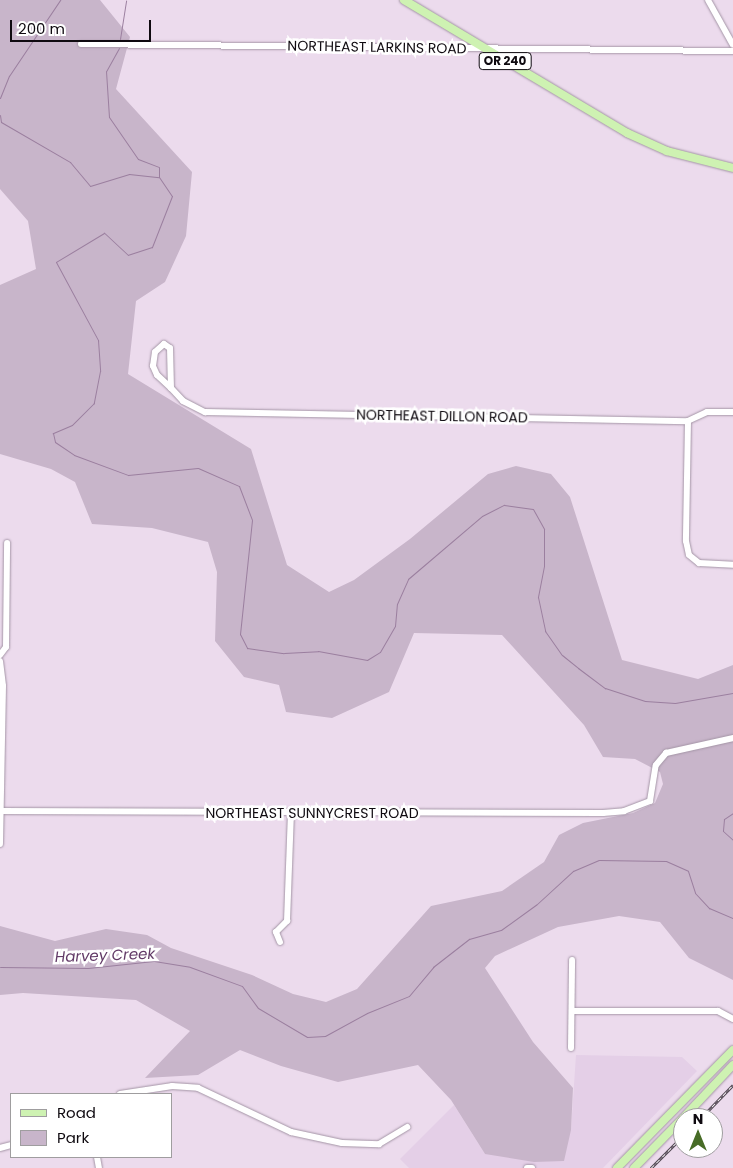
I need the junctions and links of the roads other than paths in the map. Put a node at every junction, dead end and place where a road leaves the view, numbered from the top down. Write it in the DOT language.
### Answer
graph roads {
  1 [pos="404,0"];
  2 [pos="708,0"];
  3 [pos="81,44"];
  4 [pos="733,45"];
  5 [pos="485,49"];
  6 [pos="733,51"];
  7 [pos="733,168"];
  8 [pos="171,388"];
  9 [pos="733,412"];
  10 [pos="688,421"];
  11 [pos="7,543"];
  12 [pos="733,565"];
  13 [pos="0,655"];
  14 [pos="0,661"];
  15 [pos="733,738"];
  16 [pos="1,811"];
  17 [pos="291,812"];
  18 [pos="0,844"];
  19 [pos="280,942"];
  20 [pos="572,960"];
  21 [pos="572,1011"];
  22 [pos="733,1019"];
  23 [pos="571,1048"];
  24 [pos="733,1050"];
  25 [pos="733,1066"];
  26 [pos="129,1093"];
  27 [pos="693,1108"];
  28 [pos="407,1127"];
  29 [pos="673,1128"];
  30 [pos="528,1168"];
  31 [pos="532,1168"];
  32 [pos="617,1168"];
  33 [pos="634,1168"];
  1 -- 5 [label="main road, OR 240"];
  2 -- 4 [label="street"];
  3 -- 5 [label="street, NORTHEAST LARKINS ROAD"];
  5 -- 6 [label="street, NORTHEAST LARKINS ROAD"];
  5 -- 7 [label="main road, OR 240"];
  8 -- 8 [label="street"];
  8 -- 10 [label="street, NORTHEAST DILLON ROAD"];
  9 -- 10 [label="street"];
  10 -- 12 [label="street"];
  11 -- 13 [label="street"];
  14 -- 16 [label="street"];
  15 -- 17 [label="street, NORTHEAST SUNNYCREST ROAD"];
  16 -- 17 [label="street, NORTHEAST SUNNYCREST ROAD"];
  16 -- 18 [label="street"];
  17 -- 19 [label="street"];
  20 -- 21 [label="street"];
  21 -- 22 [label="street"];
  21 -- 23 [label="street"];
  24 -- 32 [label="main road"];
  25 -- 27 [label="main road"];
  26 -- 28 [label="street"];
  29 -- 33 [label="main road"];
  30 -- 31 [label="street"];
}
